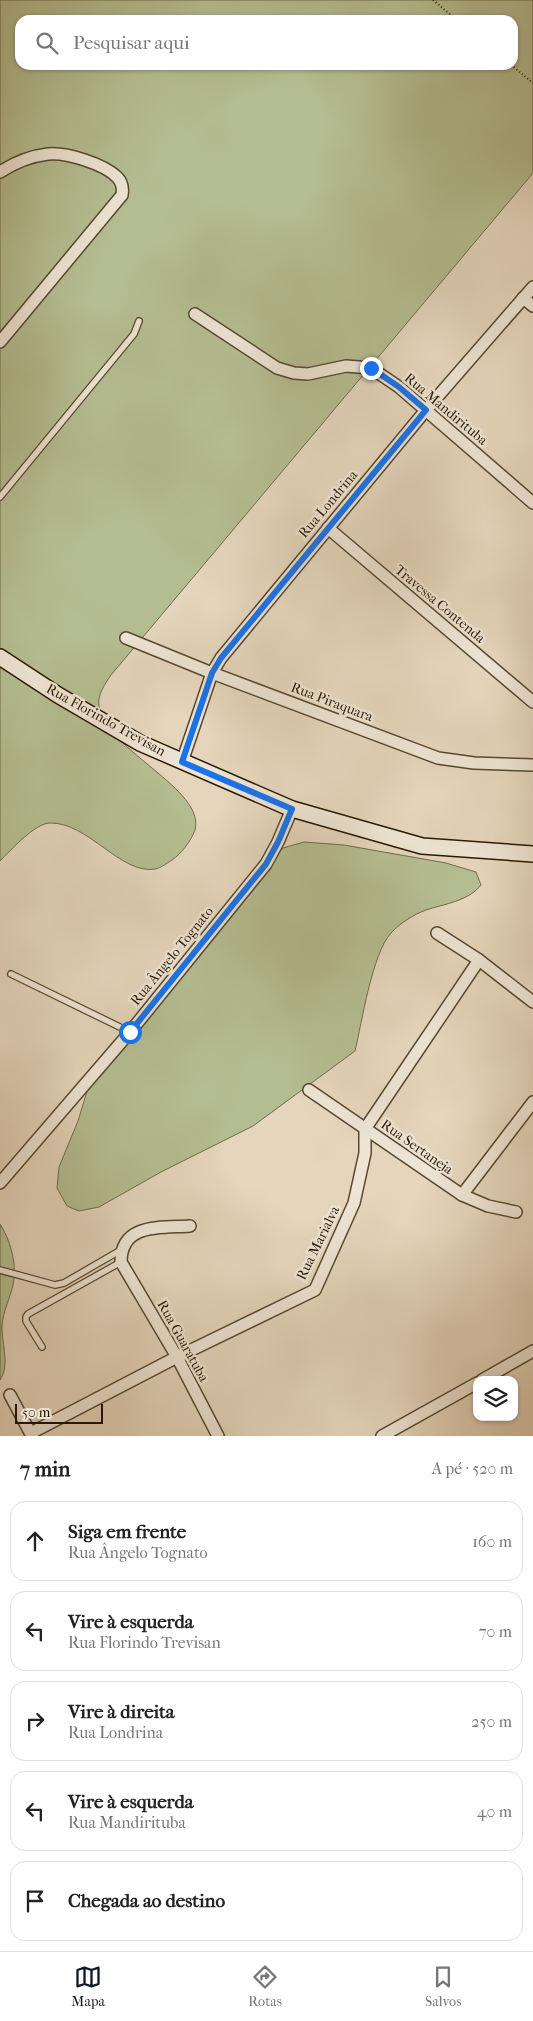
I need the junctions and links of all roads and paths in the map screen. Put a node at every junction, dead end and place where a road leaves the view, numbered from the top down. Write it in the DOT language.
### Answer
graph roads {
  1 [pos="433,0"];
  2 [pos="451,15"];
  3 [pos="517,70"];
  4 [pos="533,83"];
  5 [pos="0,172"];
  6 [pos="533,287"];
  7 [pos="523,298"];
  8 [pos="533,306"];
  9 [pos="195,314"];
  10 [pos="139,321"];
  11 [pos="0,342"];
  12 [pos="426,410"];
  13 [pos="0,497"];
  14 [pos="533,503"];
  15 [pos="328,528"];
  16 [pos="126,638"];
  17 [pos="0,657"];
  18 [pos="212,673"];
  19 [pos="533,702"];
  20 [pos="182,762"];
  21 [pos="533,765"];
  22 [pos="292,809"];
  23 [pos="533,854"];
  24 [pos="437,933"];
  25 [pos="479,960"];
  26 [pos="11,974"];
  27 [pos="533,1002"];
  28 [pos="130,1032"];
  29 [pos="309,1090"];
  30 [pos="533,1102"];
  31 [pos="366,1129"];
  32 [pos="1,1182"];
  33 [pos="462,1196"];
  34 [pos="516,1212"];
  35 [pos="190,1226"];
  36 [pos="121,1250"];
  37 [pos="121,1262"];
  38 [pos="0,1270"];
  39 [pos="42,1347"];
  40 [pos="533,1351"];
  41 [pos="177,1357"];
  42 [pos="489,1376"];
  43 [pos="473,1385"];
  44 [pos="10,1395"];
  45 [pos="32,1435"];
  46 [pos="218,1436"];
  47 [pos="382,1436"];
  1 -- 2 [label="path"];
  3 -- 4 [label="path"];
  5 -- 11 [label="street"];
  6 -- 7 [label="street, Rua Londrina"];
  7 -- 8 [label="street"];
  7 -- 12 [label="street, Rua Londrina"];
  9 -- 12 [label="street, Rua Mandirituba"];
  10 -- 13 [label="lane"];
  12 -- 14 [label="street, Rua Mandirituba"];
  12 -- 15 [label="street, Rua Londrina"];
  15 -- 18 [label="street, Rua Londrina"];
  15 -- 19 [label="street, Travessa Contenda"];
  16 -- 18 [label="street, Rua Piraquara"];
  17 -- 20 [label="street, Rua Florindo Trevisan"];
  18 -- 20 [label="street, Rua Londrina"];
  18 -- 21 [label="street, Rua Piraquara"];
  20 -- 22 [label="street, Rua Florindo Trevisan"];
  22 -- 23 [label="street, Rua Florindo Trevisan"];
  22 -- 28 [label="street, Rua Ângelo Tognato"];
  24 -- 25 [label="street"];
  25 -- 27 [label="street"];
  25 -- 31 [label="street"];
  26 -- 28 [label="lane"];
  28 -- 32 [label="street, Rua Ângelo Tognato"];
  29 -- 31 [label="street, Rua Sertaneja"];
  30 -- 33 [label="street"];
  31 -- 33 [label="street, Rua Sertaneja"];
  31 -- 41 [label="street, Rua Marialva"];
  33 -- 34 [label="street, Rua Sertaneja"];
  35 -- 36 [label="street"];
  36 -- 37 [label="street"];
  36 -- 38 [label="lane"];
  37 -- 39 [label="lane"];
  37 -- 41 [label="street, Rua Guaratuba"];
  40 -- 42 [label="street"];
  41 -- 45 [label="street, Rua Marialva"];
  41 -- 46 [label="street, Rua Guaratuba"];
  43 -- 47 [label="street"];
  44 -- 45 [label="street"];
}
